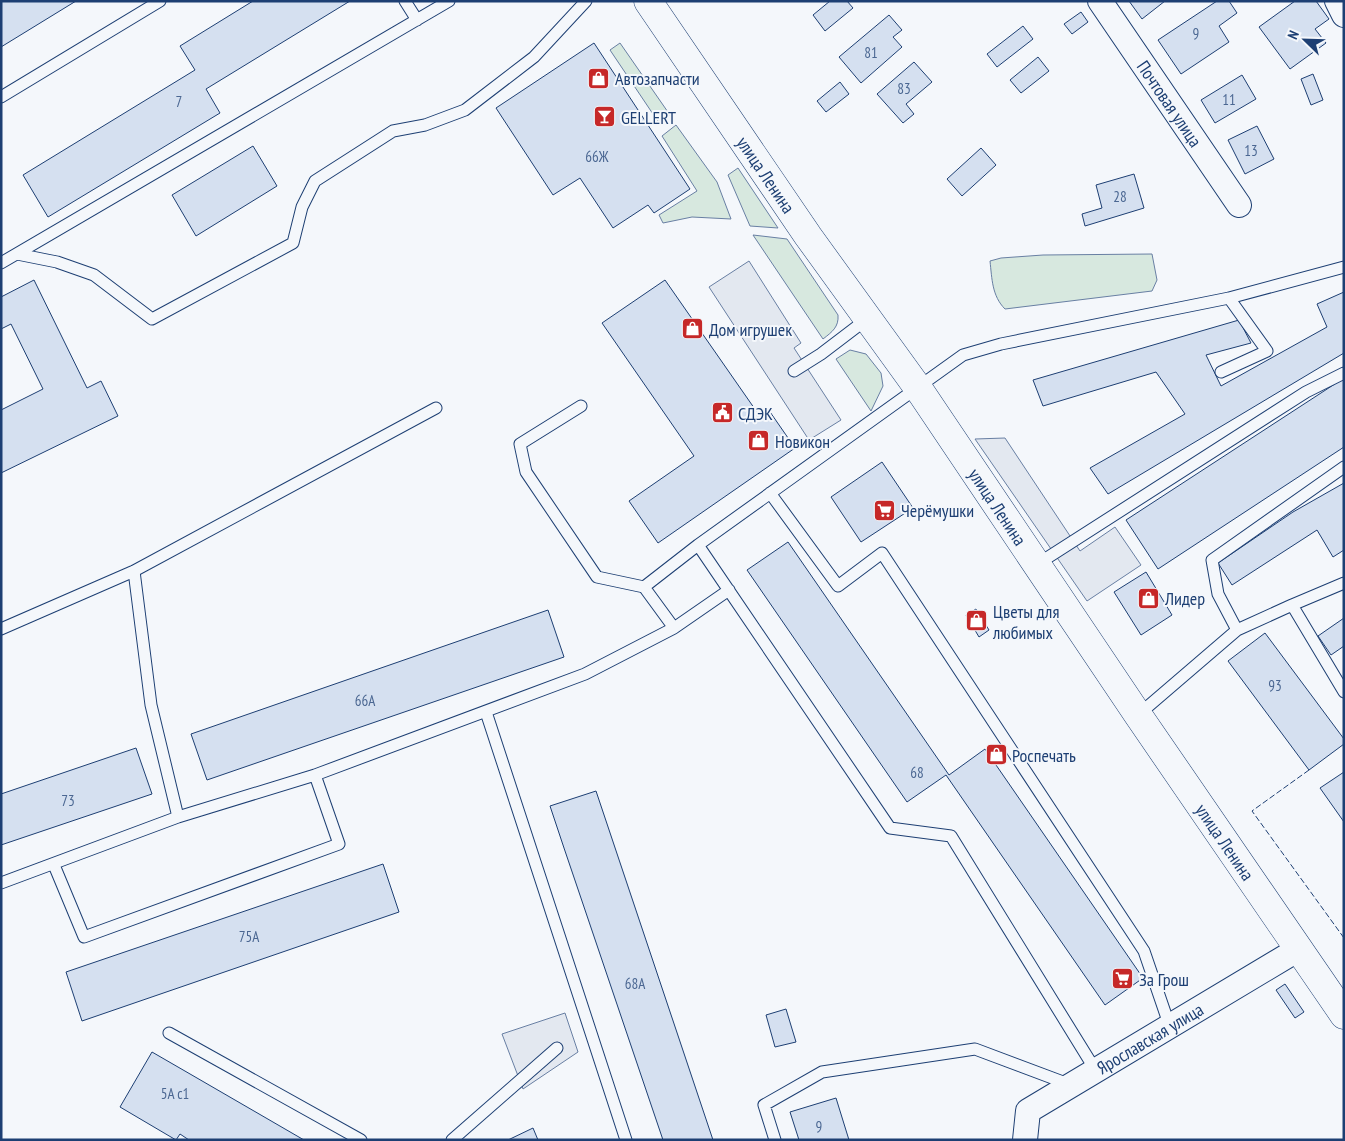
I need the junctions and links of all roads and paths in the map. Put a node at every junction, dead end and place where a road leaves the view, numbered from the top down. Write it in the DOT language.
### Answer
graph roads {
  1 [pos="160,1"];
  2 [pos="405,1"];
  3 [pos="449,1"];
  4 [pos="586,1"];
  5 [pos="648,1"];
  6 [pos="1100,1"];
  7 [pos="1337,1"];
  8 [pos="1344,15"];
  9 [pos="417,20"];
  10 [pos="1,97"];
  11 [pos="1239,205"];
  12 [pos="17,254"];
  13 [pos="1,263"];
  14 [pos="1344,267"];
  15 [pos="1229,298"];
  16 [pos="867,319"];
  17 [pos="794,371"];
  18 [pos="1221,372"];
  19 [pos="1344,373"];
  20 [pos="918,388"];
  21 [pos="581,406"];
  22 [pos="436,408"];
  23 [pos="1344,467"];
  24 [pos="770,493"];
  25 [pos="698,545"];
  26 [pos="1036,565"];
  27 [pos="134,571"];
  28 [pos="1344,583"];
  29 [pos="644,587"];
  30 [pos="729,590"];
  31 [pos="1292,605"];
  32 [pos="674,628"];
  33 [pos="1,629"];
  34 [pos="1237,630"];
  35 [pos="1344,692"];
  36 [pos="486,712"];
  37 [pos="1138,715"];
  38 [pos="315,775"];
  39 [pos="178,816"];
  40 [pos="54,865"];
  41 [pos="1,883"];
  42 [pos="1297,950"];
  43 [pos="1341,1005"];
  44 [pos="1170,1026"];
  45 [pos="169,1033"];
  46 [pos="557,1048"];
  47 [pos="1096,1071"];
  48 [pos="1072,1086"];
  49 [pos="361,1140"];
  50 [pos="452,1140"];
  51 [pos="626,1140"];
  52 [pos="774,1140"];
  53 [pos="1025,1140"];
  1 -- 10 [label="lane"];
  2 -- 9 [label="lane"];
  3 -- 9 [label="lane"];
  4 -- 12 [label="lane"];
  5 -- 16 [label="street, улица Ленина"];
  6 -- 11 [label="street, Почтовая улица"];
  7 -- 8 [label="street"];
  9 -- 12 [label="lane"];
  12 -- 13 [label="lane"];
  14 -- 15 [label="lane"];
  15 -- 18 [label="lane"];
  15 -- 20 [label="lane"];
  16 -- 17 [label="lane"];
  16 -- 20 [label="street, улица Ленина"];
  19 -- 26 [label="lane"];
  20 -- 24 [label="lane"];
  20 -- 26 [label="street, улица Ленина"];
  21 -- 29 [label="lane"];
  22 -- 27 [label="lane"];
  23 -- 34 [label="lane"];
  24 -- 25 [label="lane"];
  24 -- 44 [label="lane"];
  25 -- 29 [label="lane"];
  25 -- 30 [label="lane"];
  26 -- 37 [label="street, улица Ленина"];
  27 -- 33 [label="lane"];
  27 -- 39 [label="lane"];
  28 -- 31 [label="lane"];
  29 -- 32 [label="lane"];
  30 -- 32 [label="lane"];
  30 -- 47 [label="lane"];
  31 -- 34 [label="lane"];
  31 -- 35 [label="lane"];
  32 -- 36 [label="lane"];
  34 -- 37 [label="lane"];
  36 -- 38 [label="lane"];
  36 -- 51 [label="lane"];
  37 -- 42 [label="street, улица Ленина"];
  38 -- 39 [label="lane"];
  38 -- 40 [label="lane"];
  39 -- 40 [label="lane"];
  40 -- 41 [label="lane"];
  42 -- 43 [label="street, улица Ленина"];
  42 -- 44 [label="street, Ярославская улица"];
  44 -- 47 [label="street, Ярославская улица"];
  45 -- 49 [label="lane"];
  46 -- 50 [label="lane"];
  47 -- 48 [label="street, Ярославская улица"];
  48 -- 52 [label="lane"];
  48 -- 53 [label="street, Ярославская улица"];
}
